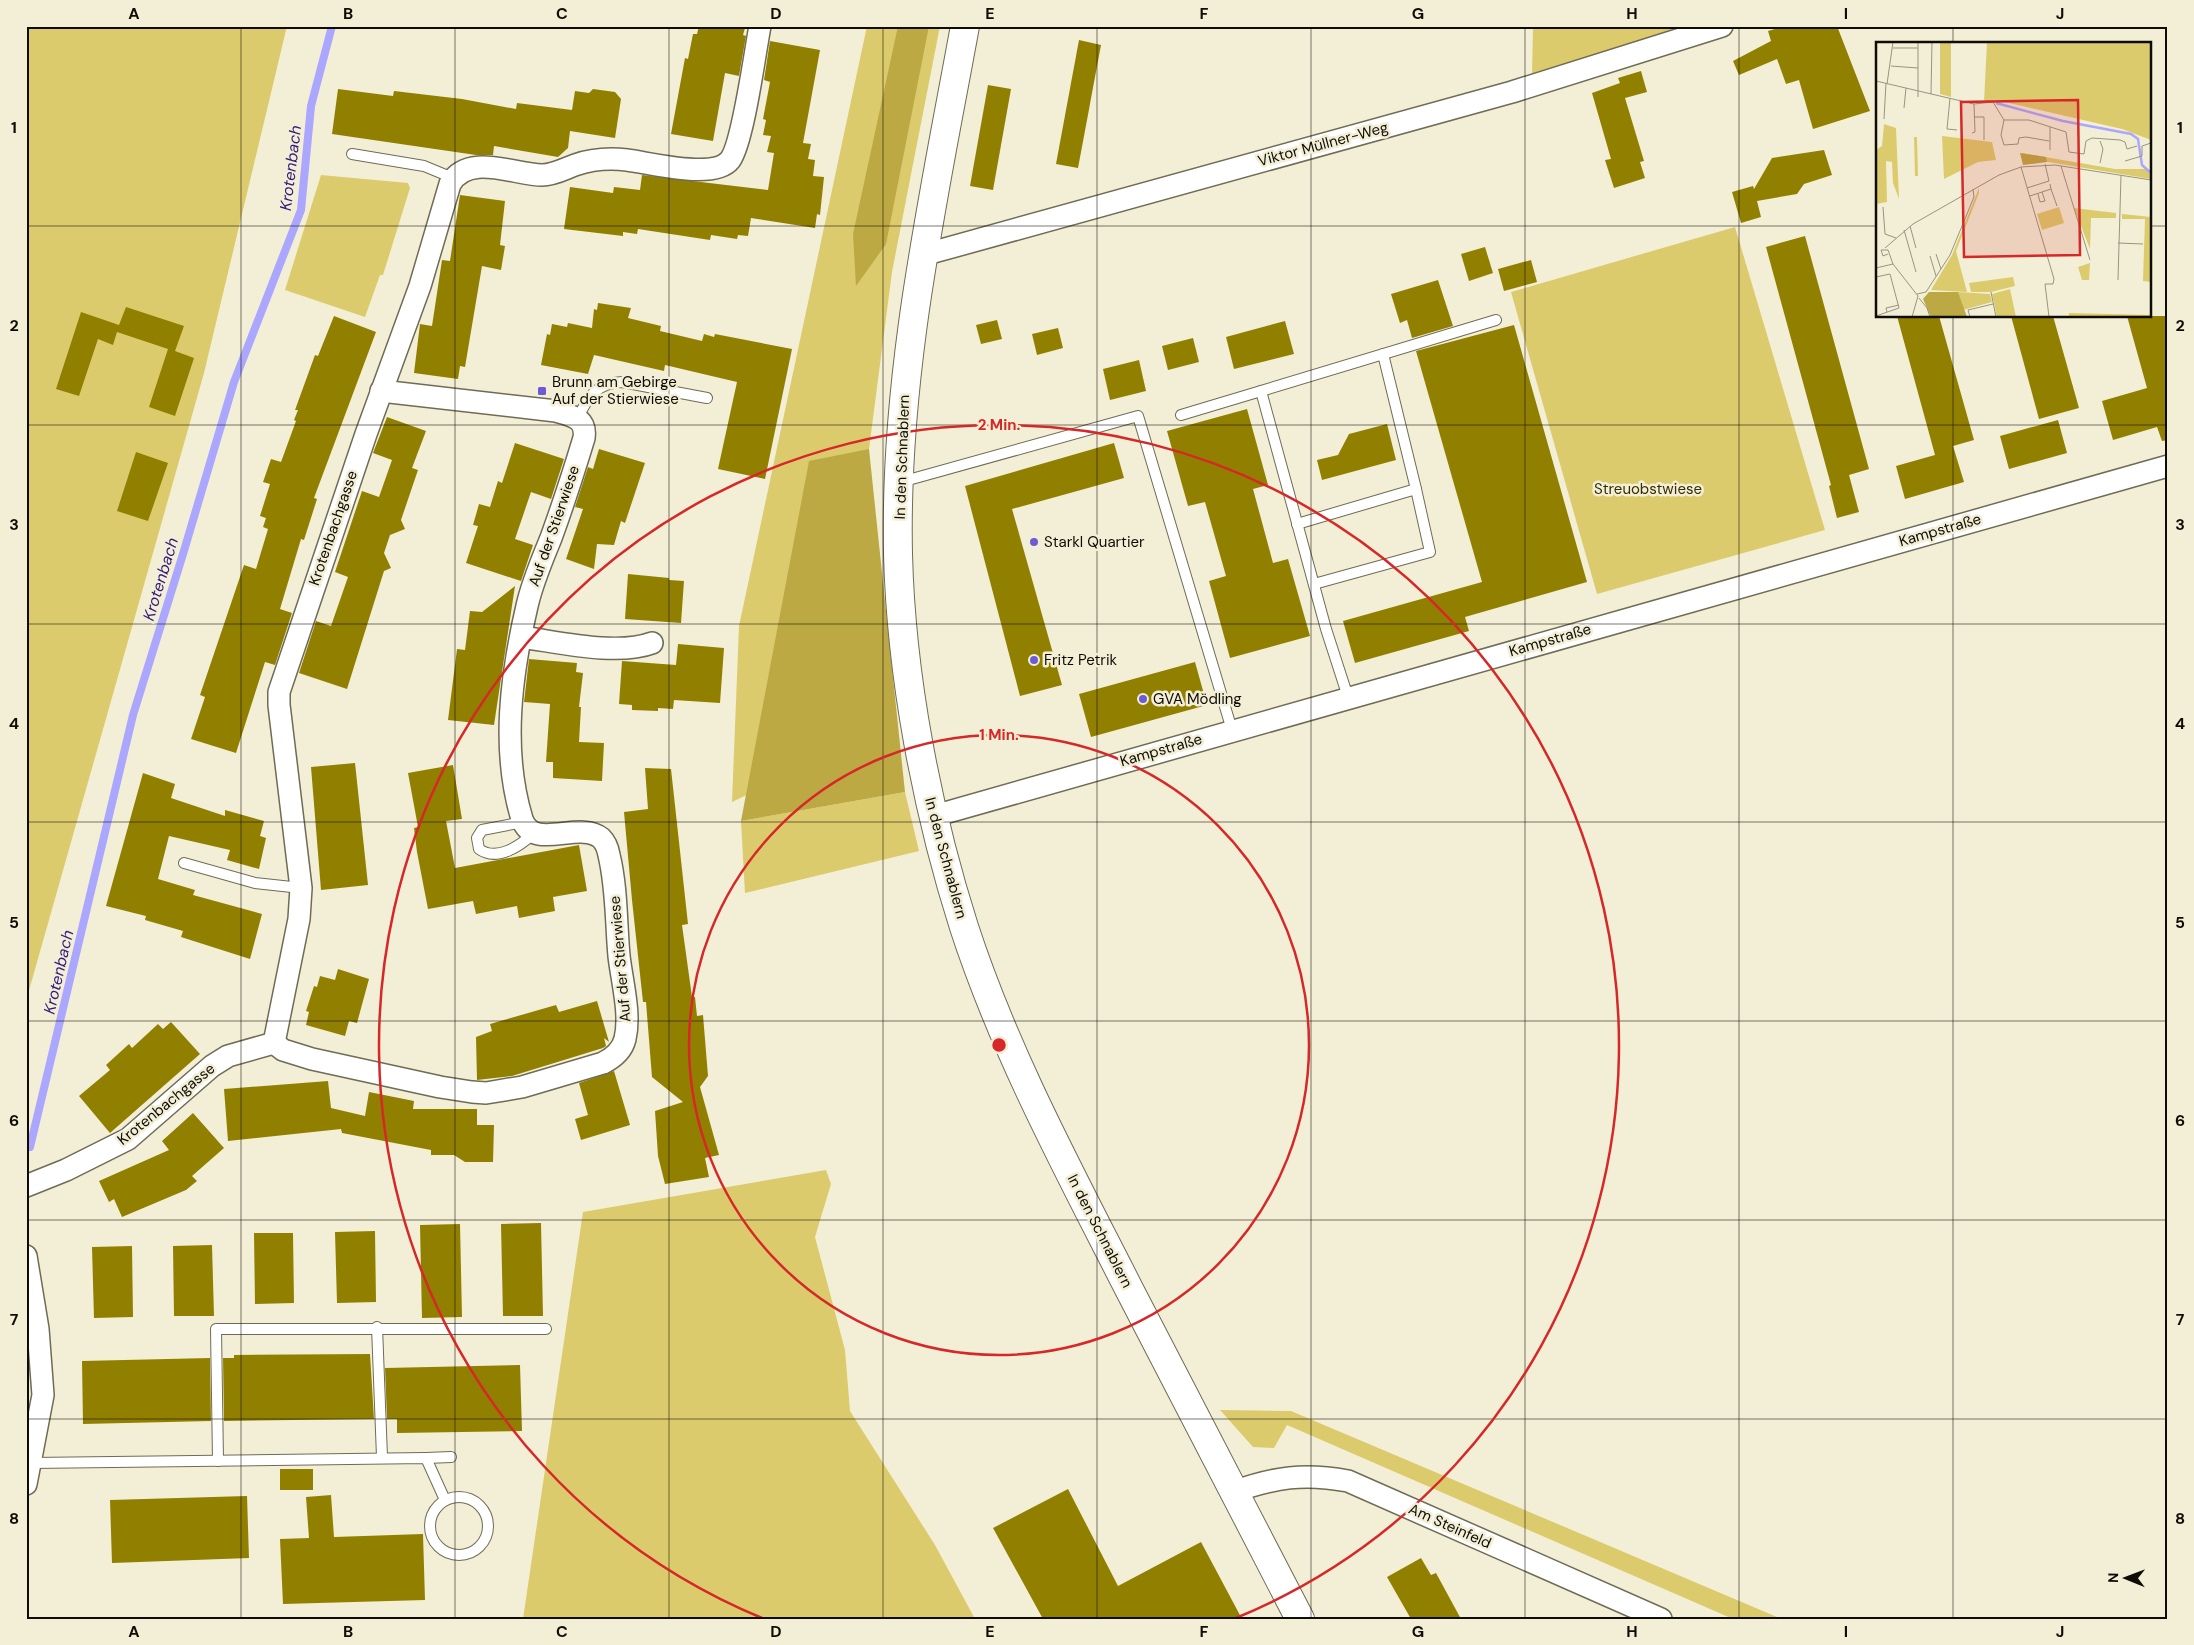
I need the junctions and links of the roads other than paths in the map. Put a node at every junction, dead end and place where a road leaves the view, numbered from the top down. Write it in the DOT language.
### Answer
graph roads {
  1 [pos="760,26"];
  2 [pos="966,26"];
  3 [pos="1722,26"];
  4 [pos="352,154"];
  5 [pos="453,178"];
  6 [pos="923,254"];
  7 [pos="1496,320"];
  8 [pos="1383,354"];
  9 [pos="381,391"];
  10 [pos="1261,391"];
  11 [pos="707,398"];
  12 [pos="1181,415"];
  13 [pos="578,418"];
  14 [pos="2168,466"];
  15 [pos="900,482"];
  16 [pos="1416,489"];
  17 [pos="1298,524"];
  18 [pos="1314,584"];
  19 [pos="521,638"];
  20 [pos="652,643"];
  21 [pos="1348,697"];
  22 [pos="1232,730"];
  23 [pos="934,816"];
  24 [pos="184,863"];
  25 [pos="301,888"];
  26 [pos="274,1043"];
  27 [pos="26,1186"];
  28 [pos="26,1256"];
  29 [pos="377,1327"];
  30 [pos="546,1329"];
  31 [pos="33,1351"];
  32 [pos="382,1457"];
  33 [pos="451,1457"];
  34 [pos="426,1458"];
  35 [pos="218,1461"];
  36 [pos="29,1474"];
  37 [pos="1233,1492"];
  38 [pos="445,1500"];
  39 [pos="1300,1619"];
  40 [pos="1661,1619"];
  1 -- 5 [label="street"];
  2 -- 6 [label="street, In den Schnablern"];
  3 -- 6 [label="street, Viktor Müllner-Weg"];
  4 -- 5 [label="lane"];
  5 -- 9 [label="street, Krotenbachgasse"];
  6 -- 15 [label="street, In den Schnablern"];
  7 -- 8 [label="lane"];
  8 -- 10 [label="lane"];
  8 -- 16 [label="lane"];
  9 -- 13 [label="street"];
  9 -- 25 [label="street, Krotenbachgasse"];
  10 -- 12 [label="lane"];
  10 -- 17 [label="lane"];
  11 -- 13 [label="lane"];
  13 -- 19 [label="street, Auf der Stierwiese"];
  14 -- 21 [label="street, Kampstraße"];
  15 -- 22 [label="lane"];
  15 -- 23 [label="street, In den Schnablern"];
  16 -- 17 [label="lane"];
  16 -- 18 [label="lane"];
  17 -- 18 [label="lane"];
  18 -- 21 [label="lane"];
  19 -- 20 [label="street"];
  19 -- 26 [label="street, Auf der Stierwiese"];
  21 -- 22 [label="street, Kampstraße"];
  22 -- 23 [label="street, Kampstraße"];
  23 -- 37 [label="street, In den Schnablern"];
  24 -- 25 [label="lane"];
  25 -- 26 [label="street, Krotenbachgasse"];
  26 -- 27 [label="street, Krotenbachgasse"];
  28 -- 31 [label="street"];
  29 -- 30 [label="lane"];
  29 -- 32 [label="lane"];
  29 -- 35 [label="lane"];
  31 -- 36 [label="street"];
  32 -- 34 [label="lane"];
  32 -- 35 [label="lane"];
  33 -- 34 [label="lane"];
  34 -- 38 [label="lane"];
  35 -- 36 [label="lane"];
  37 -- 39 [label="street, In den Schnablern"];
  37 -- 40 [label="street, Am Steinfeld"];
  38 -- 38 [label="lane"];
}
